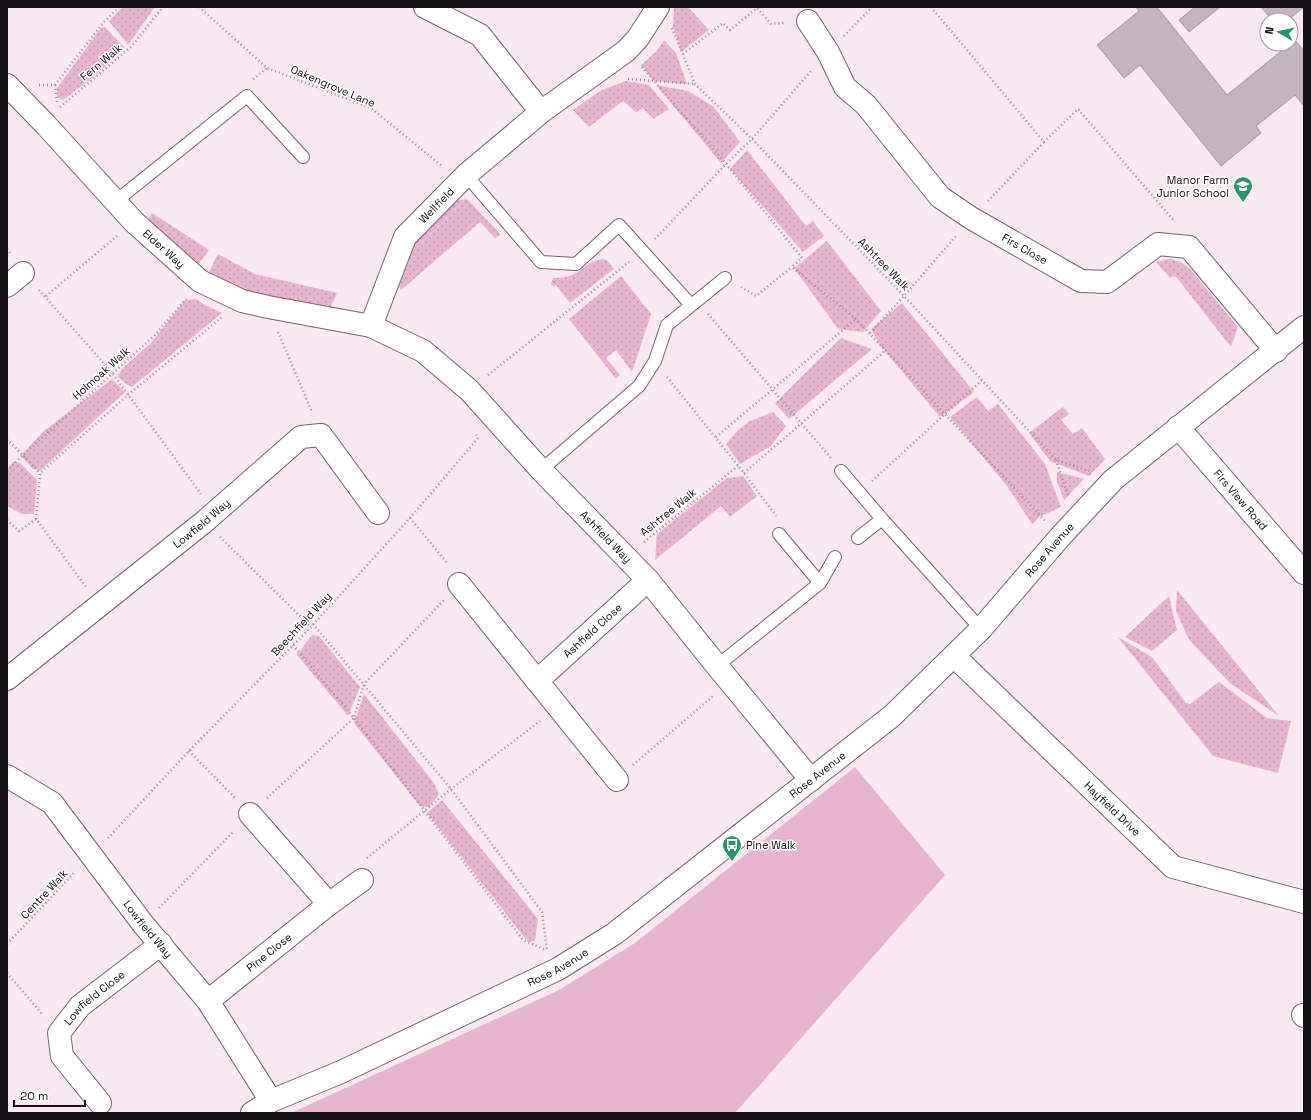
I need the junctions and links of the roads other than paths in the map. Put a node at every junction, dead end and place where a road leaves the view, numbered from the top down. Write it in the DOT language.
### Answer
graph roads {
  1 [pos="425,7"];
  2 [pos="658,7"];
  3 [pos="808,21"];
  4 [pos="8,86"];
  5 [pos="541,112"];
  6 [pos="303,157"];
  7 [pos="466,175"];
  8 [pos="116,201"];
  9 [pos="725,278"];
  10 [pos="694,302"];
  11 [pos="371,326"];
  12 [pos="1304,327"];
  13 [pos="1276,351"];
  14 [pos="1178,427"];
  15 [pos="541,470"];
  16 [pos="841,471"];
  17 [pos="378,513"];
  18 [pos="882,519"];
  19 [pos="779,534"];
  20 [pos="858,538"];
  21 [pos="835,557"];
  22 [pos="1304,573"];
  23 [pos="648,580"];
  24 [pos="820,583"];
  25 [pos="459,584"];
  26 [pos="981,629"];
  27 [pos="954,656"];
  28 [pos="723,674"];
  29 [pos="7,679"];
  30 [pos="537,681"];
  31 [pos="7,776"];
  32 [pos="617,780"];
  33 [pos="811,780"];
  34 [pos="250,814"];
  35 [pos="362,880"];
  36 [pos="1304,902"];
  37 [pos="329,904"];
  38 [pos="161,944"];
  39 [pos="208,1001"];
  40 [pos="271,1101"];
  41 [pos="100,1103"];
  42 [pos="252,1113"];
  1 -- 5 [label="street"];
  2 -- 5 [label="street, Wellfield"];
  3 -- 13 [label="street, Firs Close"];
  4 -- 8 [label="street, Elder Way"];
  5 -- 7 [label="street, Wellfield"];
  6 -- 8 [label="lane"];
  7 -- 10 [label="lane"];
  7 -- 11 [label="street, Wellfield"];
  8 -- 11 [label="street, Elder Way"];
  9 -- 10 [label="lane"];
  10 -- 15 [label="lane"];
  11 -- 15 [label="street, Ashfield Way"];
  12 -- 13 [label="street, Rose Avenue"];
  13 -- 14 [label="street, Rose Avenue"];
  14 -- 22 [label="street, Firs View Road"];
  14 -- 26 [label="street, Rose Avenue"];
  15 -- 23 [label="street, Ashfield Way"];
  16 -- 18 [label="lane"];
  17 -- 29 [label="street, Lowfield Way"];
  18 -- 20 [label="lane"];
  18 -- 26 [label="lane"];
  19 -- 24 [label="lane"];
  21 -- 24 [label="lane"];
  23 -- 28 [label="street, Ashfield Way"];
  23 -- 30 [label="street, Ashfield Close"];
  24 -- 28 [label="lane"];
  25 -- 30 [label="street"];
  26 -- 27 [label="street, Rose Avenue"];
  27 -- 33 [label="street, Rose Avenue"];
  27 -- 36 [label="street, Hayfield Drive"];
  28 -- 33 [label="street, Ashfield Way"];
  30 -- 32 [label="street"];
  31 -- 38 [label="street, Lowfield Way"];
  33 -- 40 [label="street, Rose Avenue"];
  34 -- 37 [label="street"];
  35 -- 37 [label="street, Pine Close"];
  37 -- 39 [label="street, Pine Close"];
  38 -- 39 [label="street, Lowfield Way"];
  38 -- 41 [label="street, Lowfield Close"];
  39 -- 40 [label="street, Lowfield Way"];
  40 -- 42 [label="street, Rose Avenue"];
}
